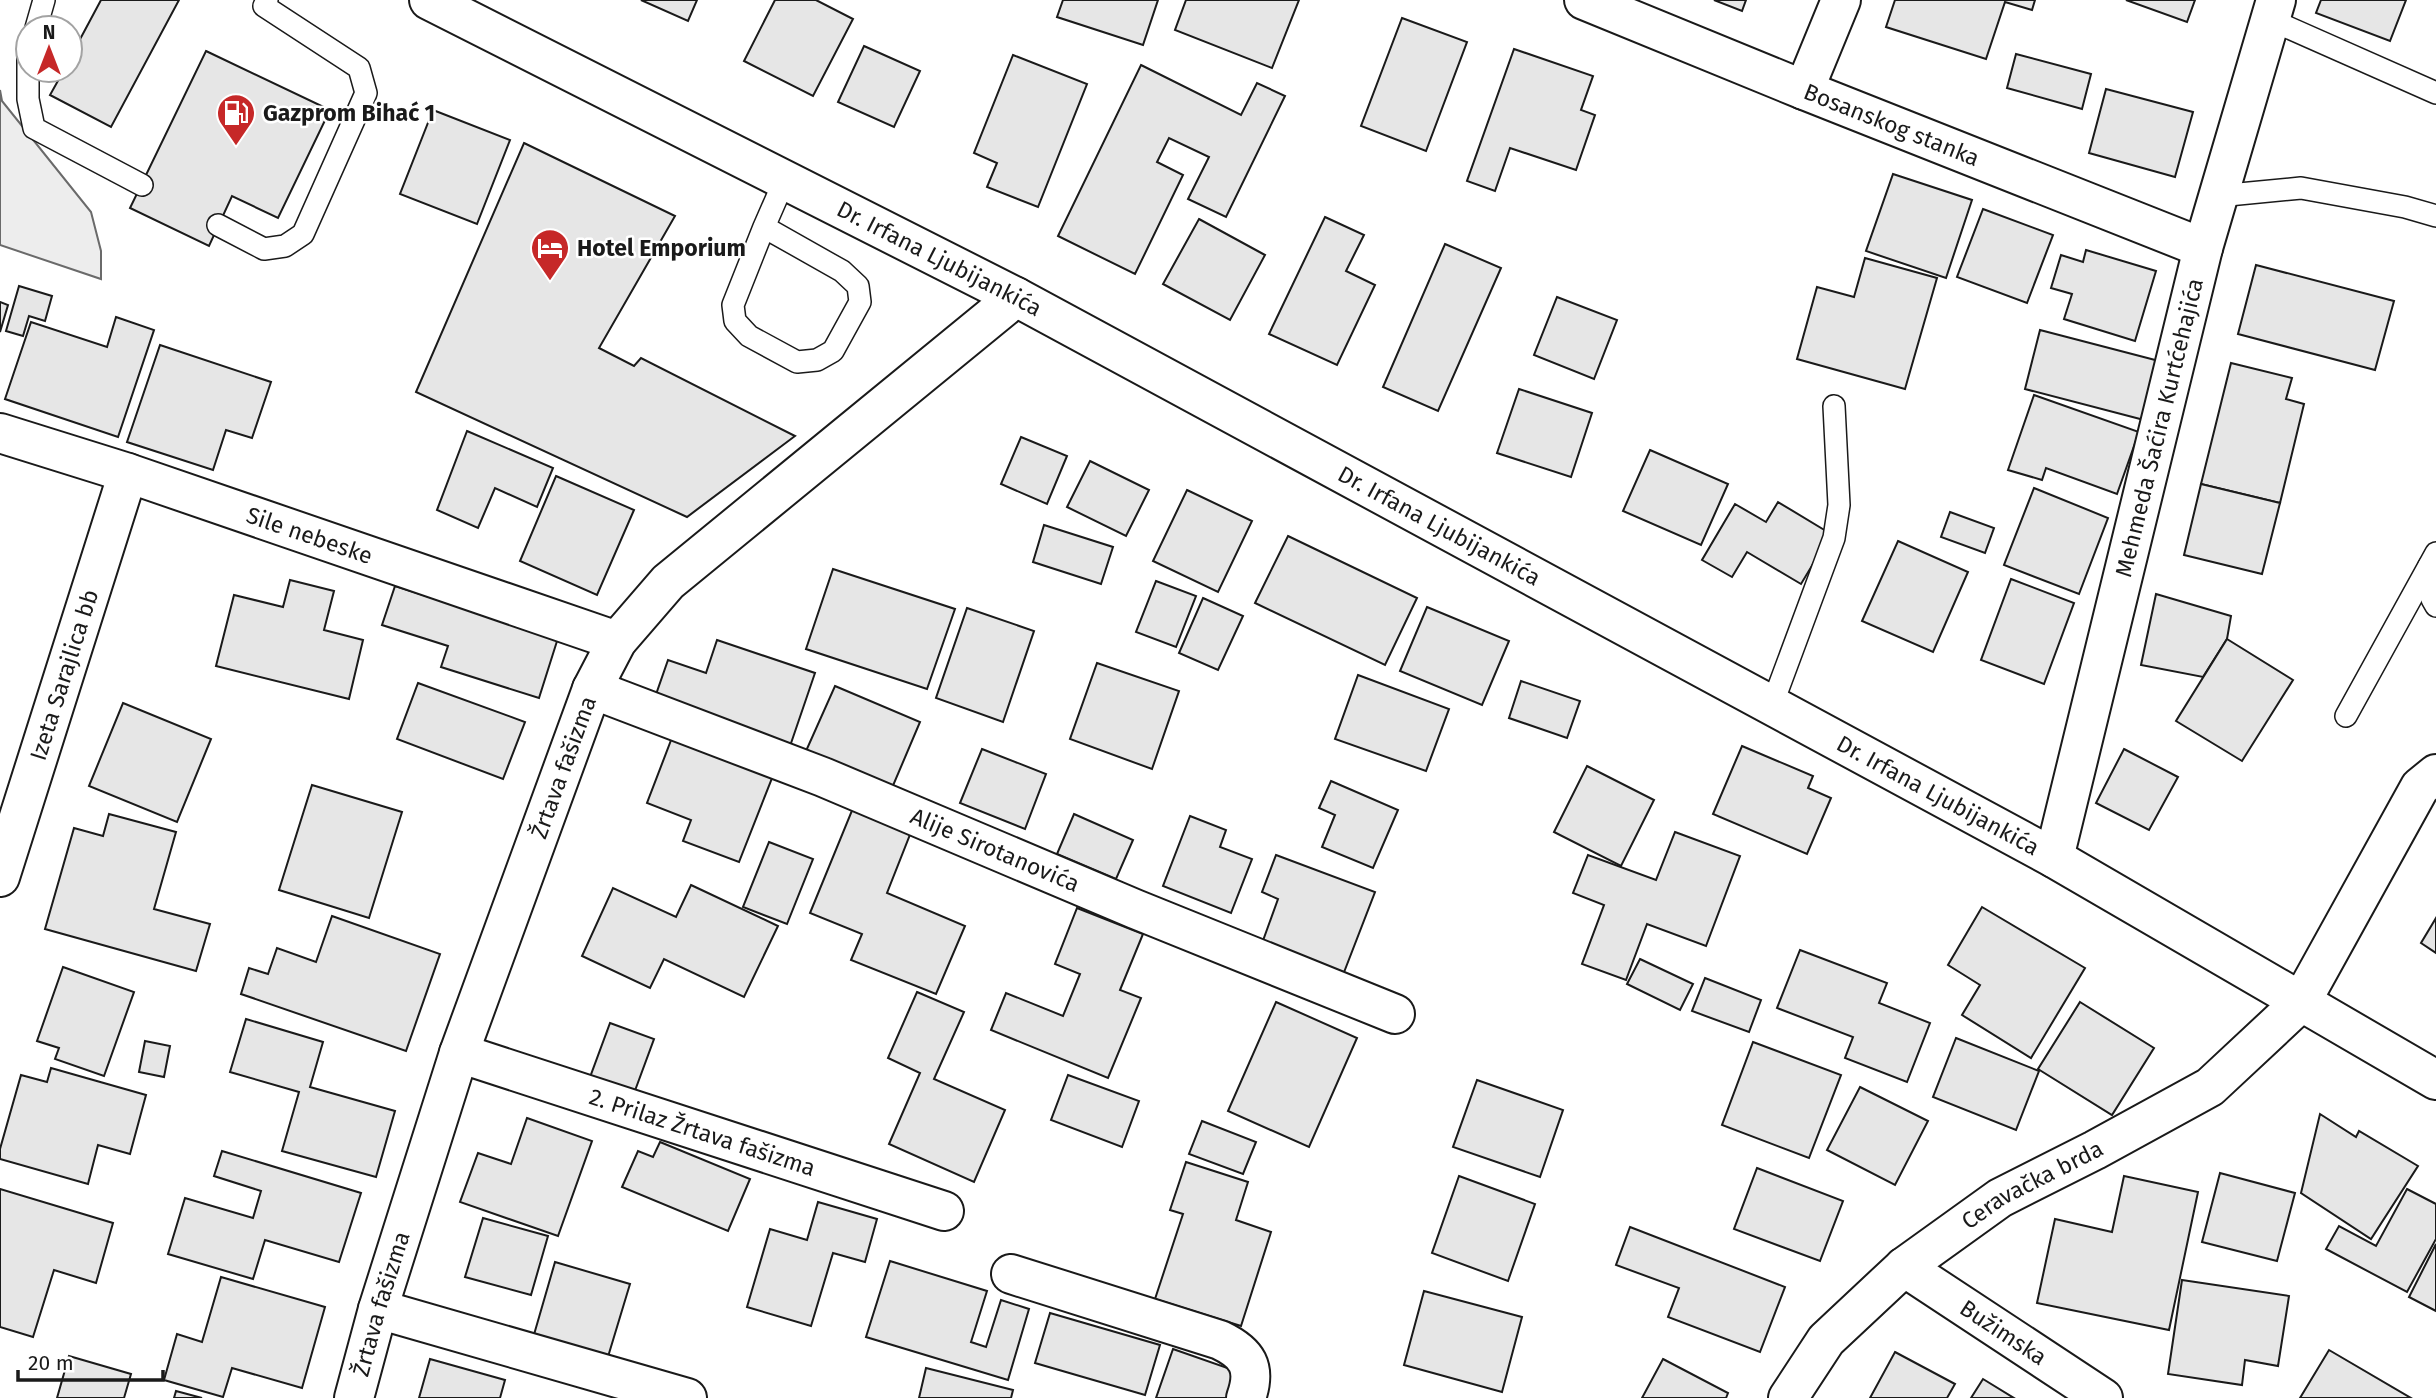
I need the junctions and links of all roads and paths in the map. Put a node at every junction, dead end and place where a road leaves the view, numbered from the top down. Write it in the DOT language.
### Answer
graph roads {
  1 [pos="429,0"];
  2 [pos="1584,0"];
  3 [pos="1841,0"];
  4 [pos="262,2"];
  5 [pos="2273,10"];
  6 [pos="28,84"];
  7 [pos="1804,90"];
  8 [pos="2436,93"];
  9 [pos="785,179"];
  10 [pos="142,185"];
  11 [pos="2218,196"];
  12 [pos="2436,216"];
  13 [pos="218,225"];
  14 [pos="764,227"];
  15 [pos="2203,248"];
  16 [pos="1016,297"];
  17 [pos="1834,406"];
  18 [pos="0,433"];
  19 [pos="128,473"];
  20 [pos="2432,560"];
  21 [pos="2436,606"];
  22 [pos="617,641"];
  23 [pos="592,689"];
  24 [pos="1772,705"];
  25 [pos="2346,716"];
  26 [pos="2436,774"];
  27 [pos="2054,858"];
  28 [pos="0,877"];
  29 [pos="2301,1002"];
  30 [pos="1395,1014"];
  31 [pos="458,1053"];
  32 [pos="2436,1080"];
  33 [pos="944,1211"];
  34 [pos="1904,1267"];
  35 [pos="1011,1274"];
  36 [pos="378,1309"];
  37 [pos="354,1398"];
  38 [pos="687,1398"];
  39 [pos="1247,1398"];
  40 [pos="1788,1398"];
  41 [pos="2103,1398"];
  1 -- 9 [label="street, Dr. Irfana Ljubijankića"];
  2 -- 7 [label="street, Bosanskog stanka"];
  3 -- 7 [label="street"];
  4 -- 13 [label="lane"];
  5 -- 8 [label="lane"];
  5 -- 11 [label="street, Mehmeda Šaćira Kurtćehajića"];
  6 -- 10 [label="lane"];
  7 -- 15 [label="street, Bosanskog stanka"];
  9 -- 14 [label="lane"];
  9 -- 16 [label="street, Dr. Irfana Ljubijankića"];
  11 -- 12 [label="lane"];
  11 -- 15 [label="street, Mehmeda Šaćira Kurtćehajića"];
  14 -- 14 [label="lane"];
  15 -- 27 [label="street, Mehmeda Šaćira Kurtćehajića"];
  16 -- 22 [label="street, Žrtava fašizma"];
  16 -- 24 [label="street, Dr. Irfana Ljubijankića"];
  17 -- 24 [label="lane"];
  18 -- 19 [label="street, Sile nebeske"];
  19 -- 22 [label="street, Sile nebeske"];
  19 -- 28 [label="street, Izeta Sarajlica bb"];
  20 -- 21 [label="lane"];
  20 -- 25 [label="lane"];
  22 -- 23 [label="street, Žrtava fašizma"];
  23 -- 30 [label="street, Alije Sirotanovića"];
  23 -- 31 [label="street, Žrtava fašizma"];
  24 -- 27 [label="street, Dr. Irfana Ljubijankića"];
  26 -- 29 [label="street, Ceravačka brda"];
  27 -- 29 [label="street, Dr. Irfana Ljubijankića"];
  29 -- 32 [label="street, Dr. Irfana Ljubijankića"];
  29 -- 34 [label="street, Ceravačka brda"];
  31 -- 33 [label="street, 2. Prilaz Žrtava fašizma"];
  31 -- 36 [label="street, Žrtava fašizma"];
  34 -- 40 [label="street, Ceravačka brda"];
  34 -- 41 [label="street, Bužimska"];
  35 -- 39 [label="street"];
  36 -- 37 [label="street, Žrtava fašizma"];
  36 -- 38 [label="street"];
}
